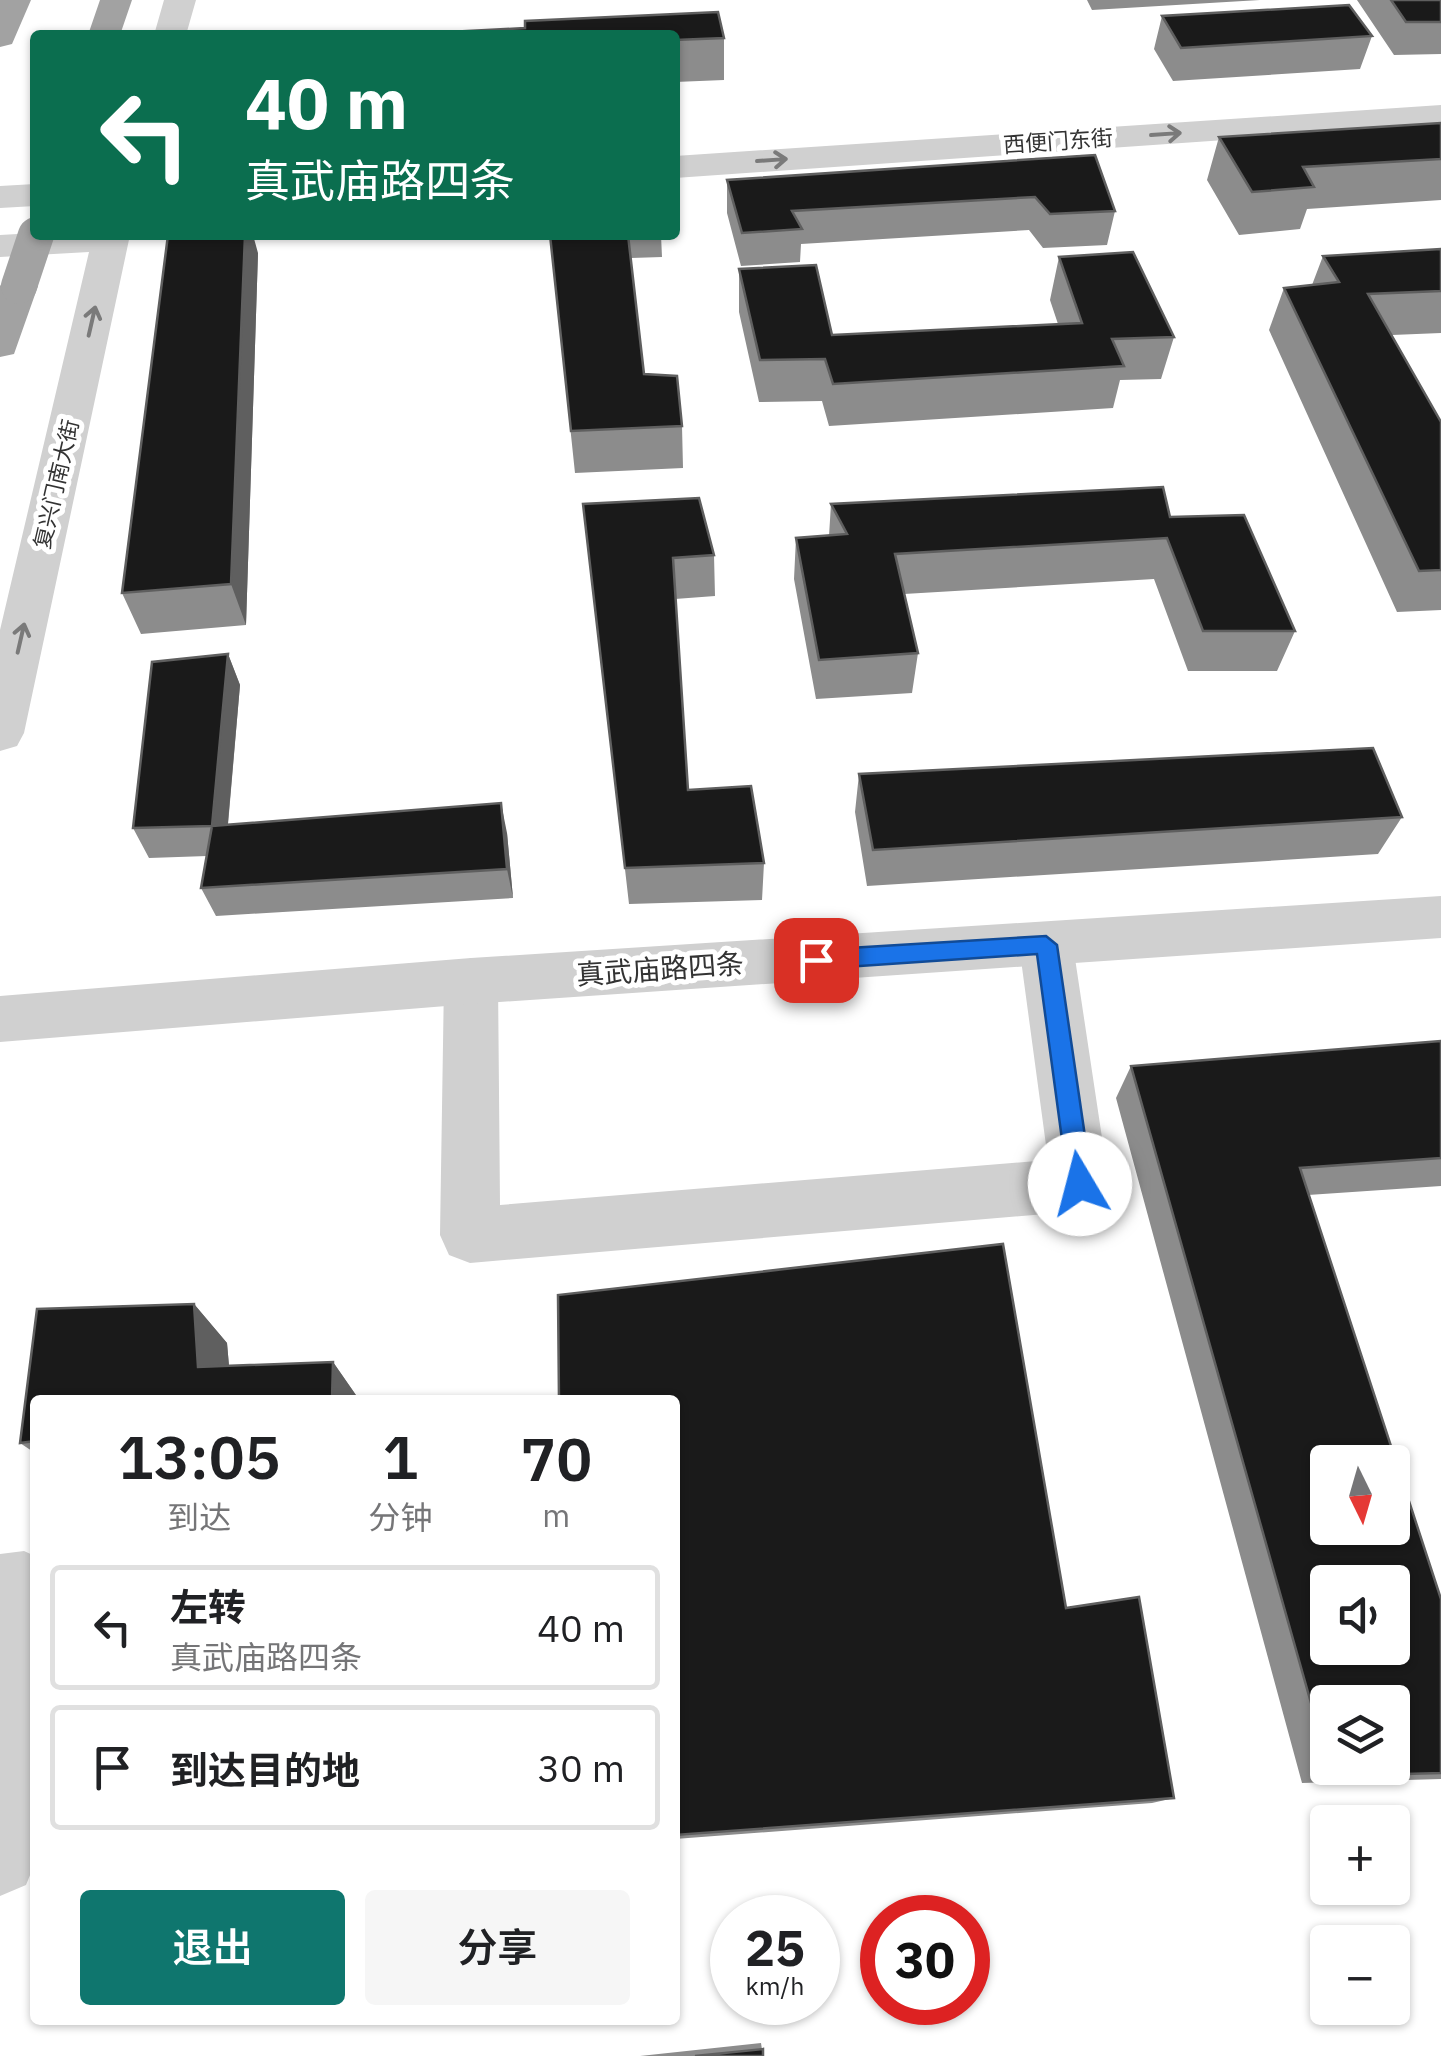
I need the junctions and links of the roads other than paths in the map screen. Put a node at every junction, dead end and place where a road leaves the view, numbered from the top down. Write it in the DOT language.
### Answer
graph roads {
  1 [pos="14,0"];
  2 [pos="116,0"];
  3 [pos="180,0"];
  4 [pos="106,30"];
  5 [pos="171,30"];
  6 [pos="0,37"];
  7 [pos="1441,115"];
  8 [pos="680,167"];
  9 [pos="30,195"];
  10 [pos="0,197"];
  11 [pos="30,217"];
  12 [pos="0,218"];
  13 [pos="34,240"];
  14 [pos="74,240"];
  15 [pos="110,240"];
  16 [pos="0,246"];
  17 [pos="0,345"];
  18 [pos="0,733"];
  19 [pos="1441,917"];
  20 [pos="1046,945"];
  21 [pos="471,981"];
  22 [pos="0,1020"];
  23 [pos="0,1588"];
  24 [pos="0,1859"];
  1 -- 6 [label="highway"];
  2 -- 4 [label="highway"];
  3 -- 5 [label="street"];
  8 -- 7 [label="street, 西便门东街, one-way"];
  9 -- 10 [label="street"];
  11 -- 12 [label="street"];
  13 -- 17 [label="highway, bridge"];
  14 -- 16 [label="street"];
  18 -- 15 [label="street, 复兴门南大街, one-way"];
  19 -- 20 [label="street, 真武庙路四条"];
  20 -- 21 [label="street, 真武庙路四条"];
  20 -- 21 [label="street"];
  21 -- 22 [label="street, 真武庙路四条"];
  23 -- 24 [label="street"];
}
